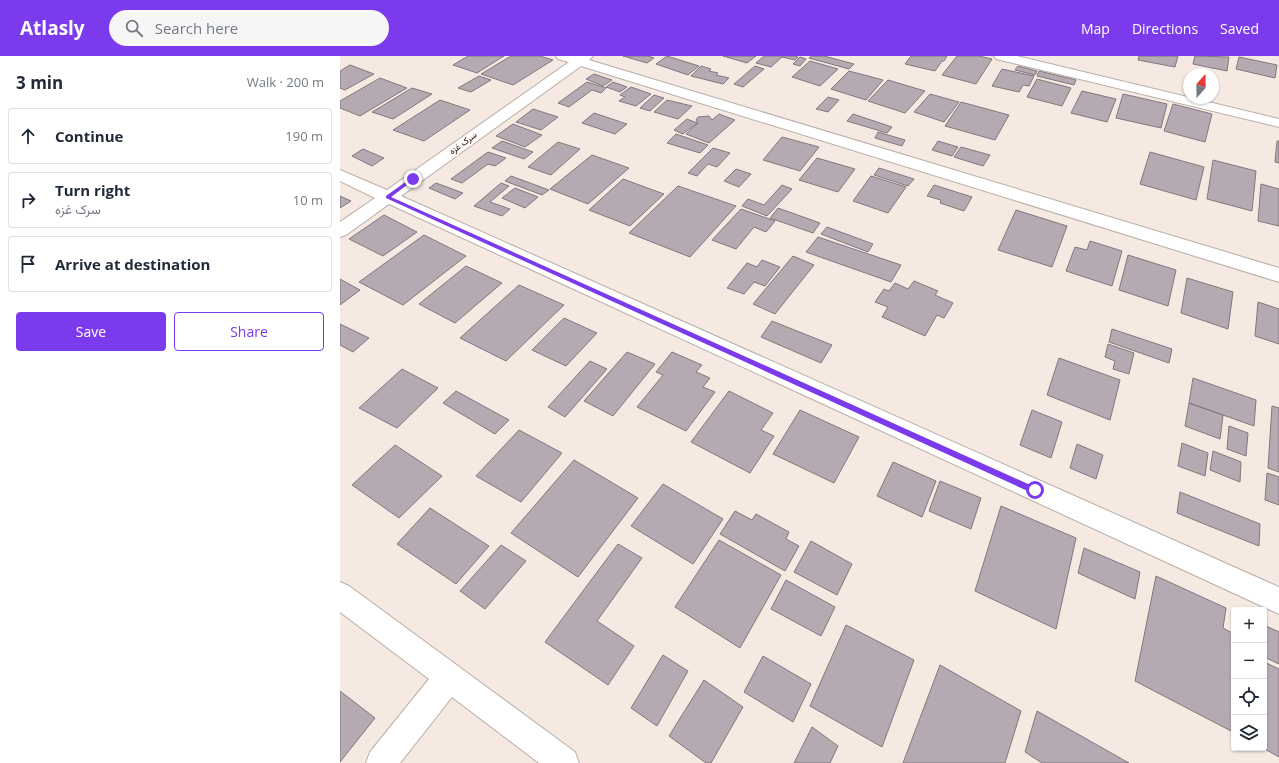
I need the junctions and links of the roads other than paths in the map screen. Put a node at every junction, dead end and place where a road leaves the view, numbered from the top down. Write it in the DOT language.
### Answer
graph roads {
  1 [pos="563,56"];
  2 [pos="1001,56"];
  3 [pos="582,59"];
  4 [pos="1279,123"];
  5 [pos="340,176"];
  6 [pos="388,197"];
  7 [pos="340,231"];
  8 [pos="1279,275"];
  9 [pos="340,595"];
  10 [pos="1279,601"];
  11 [pos="449,677"];
  12 [pos="381,763"];
  13 [pos="564,763"];
  1 -- 3 [label="street"];
  2 -- 4 [label="street"];
  3 -- 6 [label="street, سرک غزه"];
  3 -- 8 [label="street"];
  5 -- 6 [label="street"];
  6 -- 7 [label="street, سرک غزه"];
  6 -- 10 [label="street"];
  9 -- 11 [label="street"];
  11 -- 12 [label="street"];
  11 -- 13 [label="street"];
}
